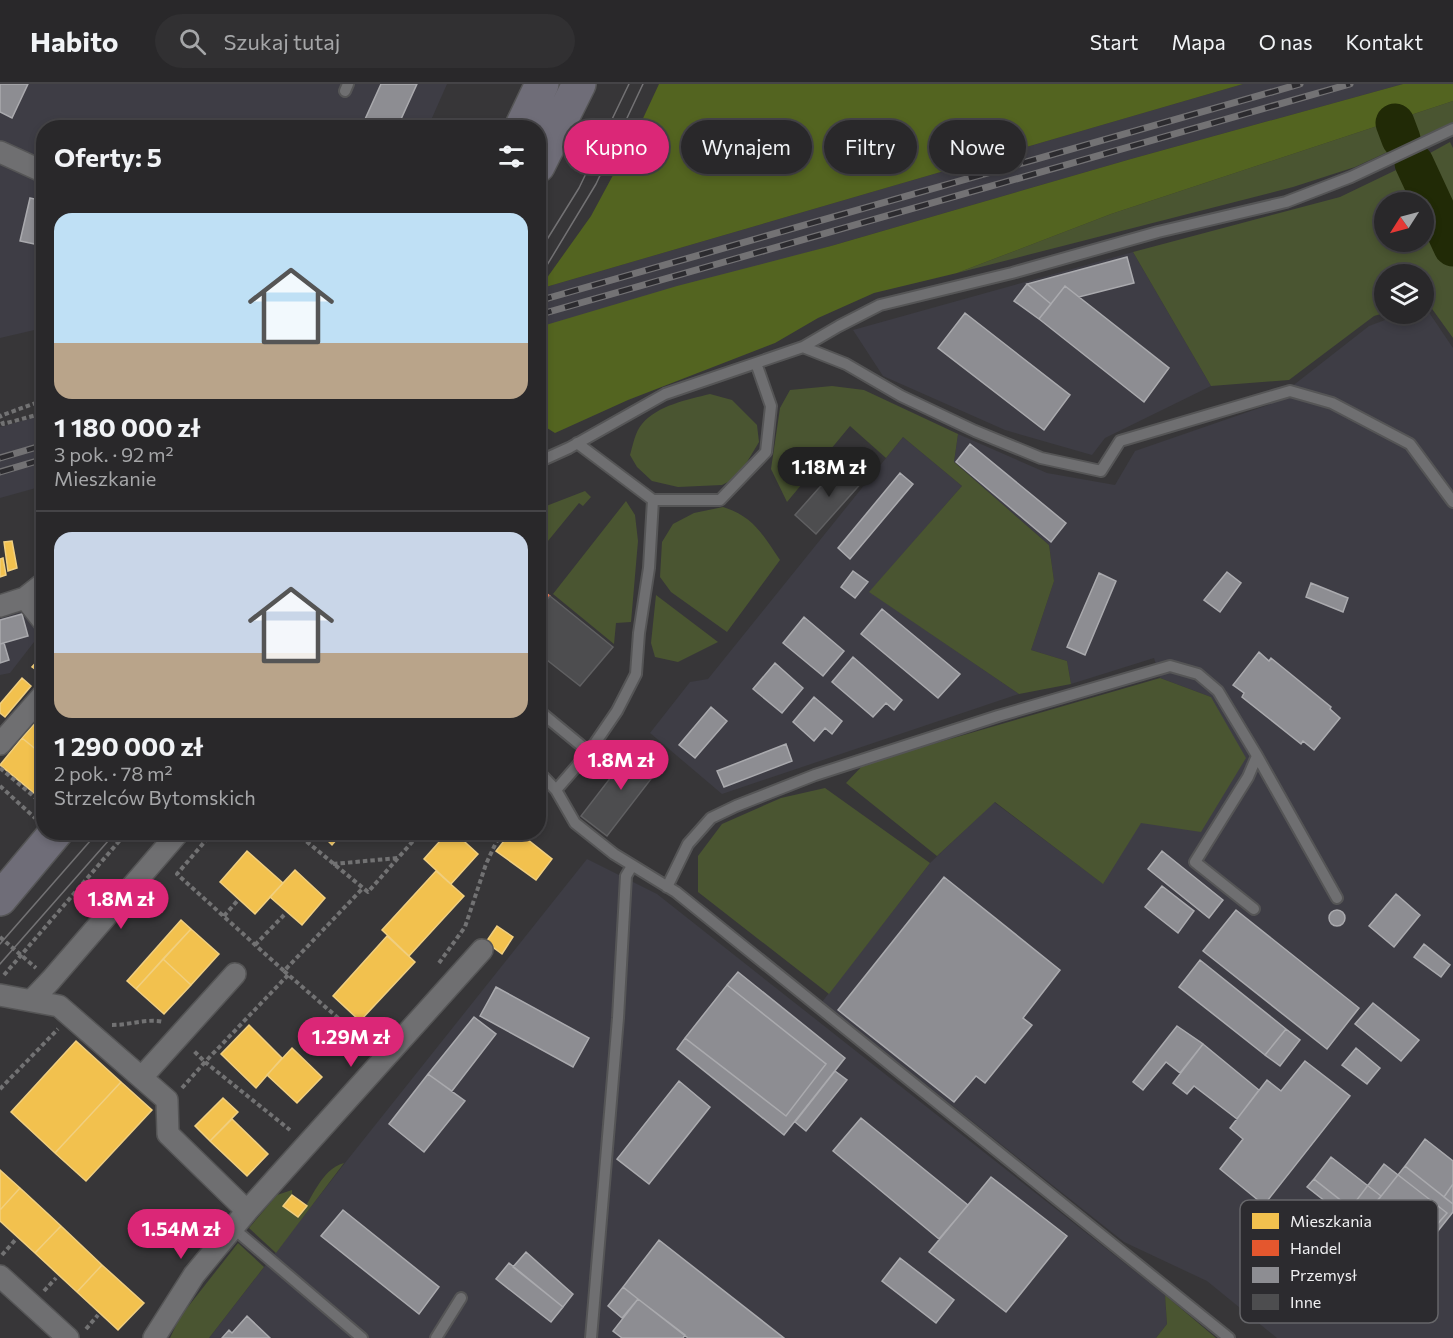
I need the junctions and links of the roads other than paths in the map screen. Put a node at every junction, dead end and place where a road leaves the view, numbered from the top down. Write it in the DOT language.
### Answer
graph roads {
  1 [pos="542,84"];
  2 [pos="579,84"];
  3 [pos="525,120"];
  4 [pos="1453,129"];
  5 [pos="546,150"];
  6 [pos="0,152"];
  7 [pos="36,168"];
  8 [pos="803,347"];
  9 [pos="756,363"];
  10 [pos="577,443"];
  11 [pos="546,458"];
  12 [pos="653,500"];
  13 [pos="1453,502"];
  14 [pos="36,589"];
  15 [pos="25,598"];
  16 [pos="0,606"];
  17 [pos="36,612"];
  18 [pos="36,703"];
  19 [pos="546,717"];
  20 [pos="0,744"];
  21 [pos="589,752"];
  22 [pos="1257,756"];
  23 [pos="546,779"];
  24 [pos="556,790"];
  25 [pos="41,840"];
  26 [pos="172,840"];
  27 [pos="632,866"];
  28 [pos="667,887"];
  29 [pos="1337,898"];
  30 [pos="0,900"];
  31 [pos="1254,909"];
  32 [pos="482,950"];
  33 [pos="235,974"];
  34 [pos="0,995"];
  35 [pos="33,999"];
  36 [pos="142,1077"];
  37 [pos="247,1211"];
  38 [pos="233,1228"];
  39 [pos="0,1276"];
  40 [pos="461,1298"];
  41 [pos="74,1336"];
  42 [pos="154,1338"];
  43 [pos="362,1338"];
  44 [pos="436,1338"];
  45 [pos="591,1338"];
  46 [pos="1229,1338"];
  1 -- 3 [label="highway"];
  2 -- 5 [label="highway"];
  4 -- 8 [label="lane"];
  6 -- 7 [label="street"];
  8 -- 9 [label="lane"];
  8 -- 13 [label="lane"];
  9 -- 10 [label="lane"];
  9 -- 12 [label="lane"];
  10 -- 11 [label="lane"];
  10 -- 12 [label="lane"];
  12 -- 21 [label="lane"];
  14 -- 15 [label="street"];
  15 -- 16 [label="street"];
  15 -- 17 [label="street"];
  18 -- 20 [label="street"];
  19 -- 21 [label="lane"];
  21 -- 24 [label="lane"];
  22 -- 28 [label="lane"];
  22 -- 29 [label="lane"];
  22 -- 31 [label="lane"];
  23 -- 24 [label="lane"];
  24 -- 27 [label="lane"];
  25 -- 30 [label="highway"];
  26 -- 35 [label="street"];
  27 -- 28 [label="lane"];
  27 -- 45 [label="lane"];
  28 -- 46 [label="lane"];
  32 -- 37 [label="street"];
  33 -- 36 [label="street"];
  34 -- 35 [label="street"];
  35 -- 36 [label="street"];
  36 -- 37 [label="street"];
  37 -- 38 [label="street"];
  38 -- 42 [label="street"];
  38 -- 43 [label="lane"];
  39 -- 41 [label="street"];
  40 -- 44 [label="lane"];
}
